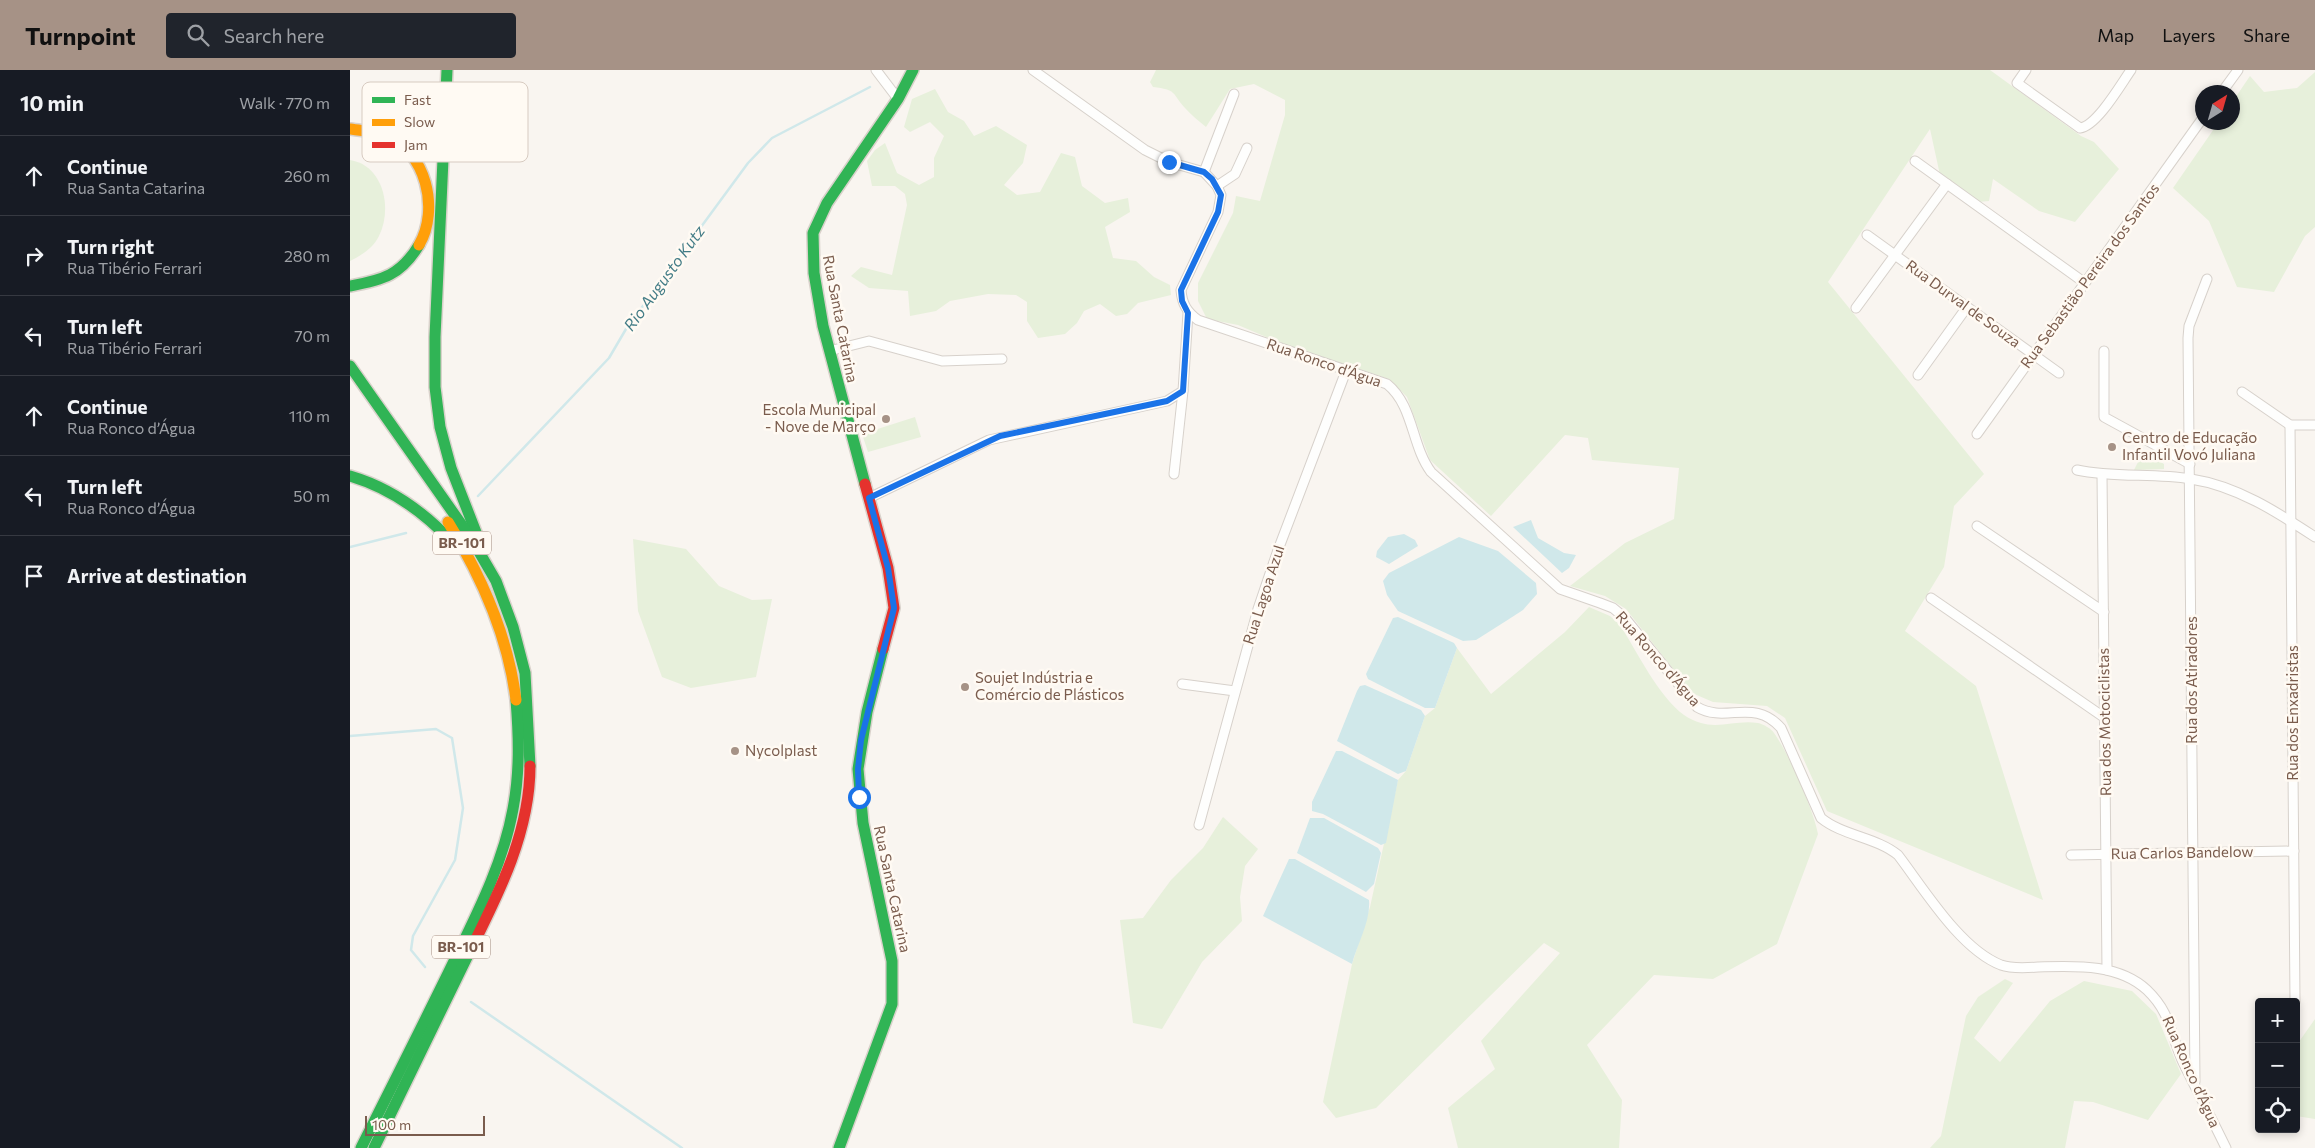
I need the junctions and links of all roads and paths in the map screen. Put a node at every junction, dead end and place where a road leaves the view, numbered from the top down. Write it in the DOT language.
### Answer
graph roads {
  1 [pos="876,70"];
  2 [pos="913,70"];
  3 [pos="1033,70"];
  4 [pos="2026,70"];
  5 [pos="2131,70"];
  6 [pos="2238,70"];
  7 [pos="2227,85"];
  8 [pos="1234,94"];
  9 [pos="898,99"];
  10 [pos="2195,129"];
  11 [pos="1247,148"];
  12 [pos="1915,160"];
  13 [pos="418,162"];
  14 [pos="443,162"];
  15 [pos="1204,172"];
  16 [pos="1947,184"];
  17 [pos="1217,186"];
  18 [pos="1867,235"];
  19 [pos="1894,255"];
  20 [pos="2207,279"];
  21 [pos="2085,283"];
  22 [pos="350,286"];
  23 [pos="1967,307"];
  24 [pos="1856,308"];
  25 [pos="1188,313"];
  26 [pos="829,350"];
  27 [pos="2104,351"];
  28 [pos="2034,355"];
  29 [pos="1002,359"];
  30 [pos="350,366"];
  31 [pos="1346,371"];
  32 [pos="2059,373"];
  33 [pos="1918,375"];
  34 [pos="350,384"];
  35 [pos="1183,391"];
  36 [pos="2242,392"];
  37 [pos="2290,424"];
  38 [pos="2315,425"];
  39 [pos="1977,434"];
  40 [pos="2190,464"];
  41 [pos="2077,470"];
  42 [pos="1174,474"];
  43 [pos="2102,474"];
  44 [pos="350,476"];
  45 [pos="2190,479"];
  46 [pos="869,498"];
  47 [pos="2291,522"];
  48 [pos="1976,526"];
  49 [pos="2315,537"];
  50 [pos="496,581"];
  51 [pos="1932,598"];
  52 [pos="495,612"];
  53 [pos="2104,612"];
  54 [pos="1182,684"];
  55 [pos="1235,691"];
  56 [pos="2104,718"];
  57 [pos="1199,825"];
  58 [pos="2294,851"];
  59 [pos="2193,853"];
  60 [pos="2106,854"];
  61 [pos="2071,855"];
  62 [pos="2107,970"];
  63 [pos="2295,998"];
  64 [pos="2195,1085"];
  65 [pos="361,1148"];
  66 [pos="374,1148"];
  67 [pos="839,1148"];
  68 [pos="2226,1148"];
  1 -- 9 [label="street"];
  2 -- 9 [label="main road, Rua Santa Catarina"];
  3 -- 15 [label="street"];
  4 -- 5 [label="street"];
  6 -- 7 [label="street"];
  8 -- 15 [label="street"];
  9 -- 26 [label="main road, Rua Santa Catarina"];
  10 -- 21 [label="street, Rua Sebastião Pereira dos Santos"];
  11 -- 17 [label="street"];
  12 -- 16 [label="street"];
  13 -- 22 [label="main road"];
  14 -- 50 [label="main road"];
  15 -- 17 [label="street"];
  16 -- 19 [label="street"];
  16 -- 21 [label="street"];
  17 -- 25 [label="street"];
  18 -- 19 [label="street, Rua Durval de Souza"];
  19 -- 23 [label="street, Rua Durval de Souza"];
  19 -- 24 [label="street"];
  20 -- 40 [label="street, Rua dos Atiradores"];
  21 -- 28 [label="street, Rua Sebastião Pereira dos Santos"];
  23 -- 28 [label="street, Rua Durval de Souza"];
  23 -- 33 [label="street"];
  25 -- 31 [label="street, Rua Ronco d’Água"];
  25 -- 35 [label="street"];
  26 -- 29 [label="street"];
  26 -- 46 [label="main road, Rua Santa Catarina"];
  27 -- 40 [label="street"];
  28 -- 32 [label="street, Rua Durval de Souza"];
  28 -- 39 [label="street, Rua Sebastião Pereira dos Santos"];
  30 -- 50 [label="main road, BR-101"];
  31 -- 55 [label="street, Rua Lagoa Azul"];
  31 -- 62 [label="street, Rua Ronco d’Água"];
  34 -- 52 [label="main road, BR-101"];
  35 -- 42 [label="street"];
  35 -- 46 [label="street"];
  36 -- 37 [label="street"];
  37 -- 38 [label="street"];
  37 -- 47 [label="street, Rua dos Enxadristas"];
  40 -- 45 [label="street, Rua dos Atiradores"];
  41 -- 43 [label="street"];
  43 -- 45 [label="street"];
  43 -- 53 [label="street, Rua dos Motociclistas"];
  44 -- 52 [label="main road"];
  45 -- 47 [label="street"];
  45 -- 59 [label="street, Rua dos Atiradores"];
  46 -- 67 [label="main road, Rua Santa Catarina"];
  47 -- 49 [label="street"];
  47 -- 58 [label="street, Rua dos Enxadristas"];
  48 -- 53 [label="street"];
  50 -- 66 [label="main road, BR-101"];
  51 -- 56 [label="street"];
  52 -- 65 [label="main road, BR-101"];
  53 -- 56 [label="street, Rua dos Motociclistas"];
  54 -- 55 [label="street"];
  55 -- 57 [label="street, Rua Lagoa Azul"];
  56 -- 60 [label="street, Rua dos Motociclistas"];
  58 -- 59 [label="street, Rua Carlos Bandelow"];
  58 -- 63 [label="street, Rua dos Enxadristas"];
  59 -- 60 [label="street, Rua Carlos Bandelow"];
  59 -- 64 [label="street, Rua dos Atiradores"];
  60 -- 61 [label="street, Rua Carlos Bandelow"];
  60 -- 62 [label="street, Rua dos Motociclistas"];
  62 -- 64 [label="street, Rua Ronco d’Água"];
  64 -- 68 [label="street, Rua Ronco d’Água"];
}
